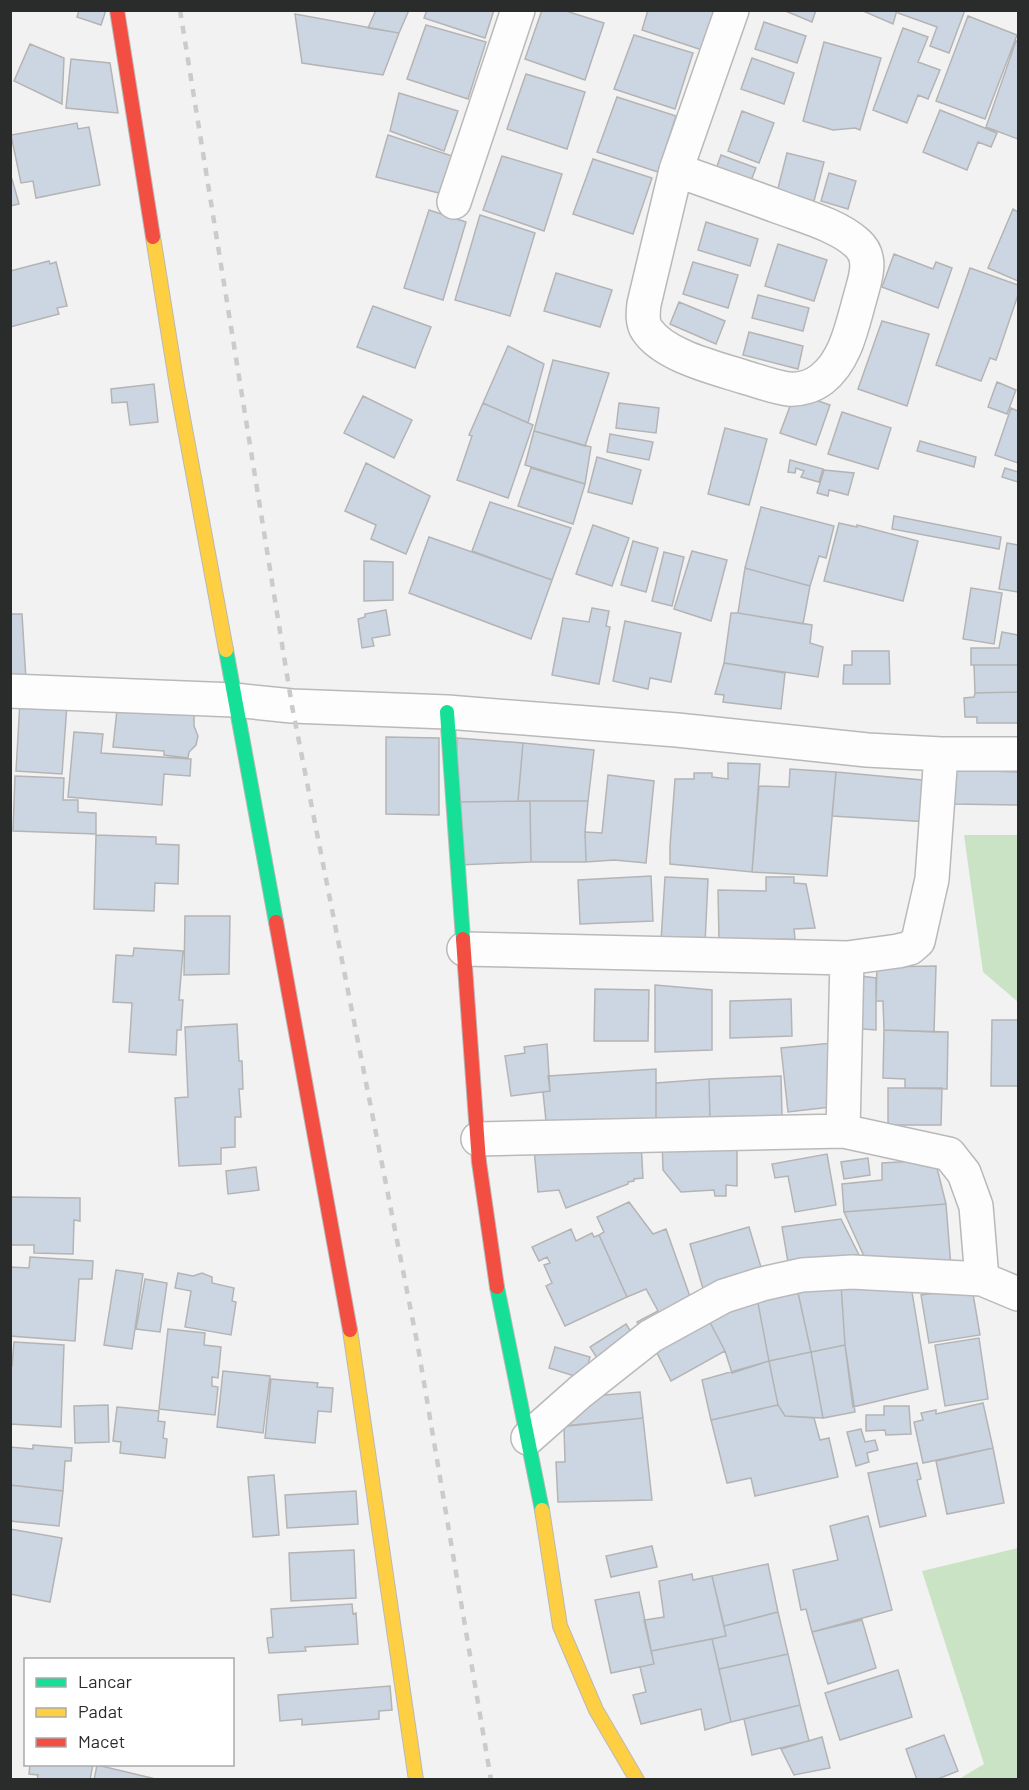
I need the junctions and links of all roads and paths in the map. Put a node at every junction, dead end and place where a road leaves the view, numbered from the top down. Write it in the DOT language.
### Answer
graph roads {
  1 [pos="117,10"];
  2 [pos="518,10"];
  3 [pos="732,10"];
  4 [pos="676,170"];
  5 [pos="454,202"];
  6 [pos="10,691"];
  7 [pos="234,700"];
  8 [pos="447,712"];
  9 [pos="941,754"];
  10 [pos="1018,754"];
  11 [pos="464,949"];
  12 [pos="847,958"];
  13 [pos="843,1131"];
  14 [pos="478,1139"];
  15 [pos="982,1279"];
  16 [pos="1018,1294"];
  17 [pos="528,1438"];
  18 [pos="416,1779"];
  19 [pos="637,1779"];
  1 -- 7 [label="street"];
  2 -- 5 [label="street"];
  3 -- 4 [label="street"];
  4 -- 4 [label="street"];
  6 -- 7 [label="street"];
  7 -- 8 [label="street"];
  7 -- 18 [label="street"];
  8 -- 9 [label="street"];
  8 -- 11 [label="street"];
  9 -- 10 [label="street"];
  9 -- 12 [label="street"];
  11 -- 12 [label="street"];
  11 -- 14 [label="street"];
  12 -- 13 [label="street"];
  13 -- 14 [label="street"];
  13 -- 15 [label="street"];
  14 -- 17 [label="street"];
  15 -- 16 [label="street"];
  15 -- 17 [label="street"];
  17 -- 19 [label="street"];
}
